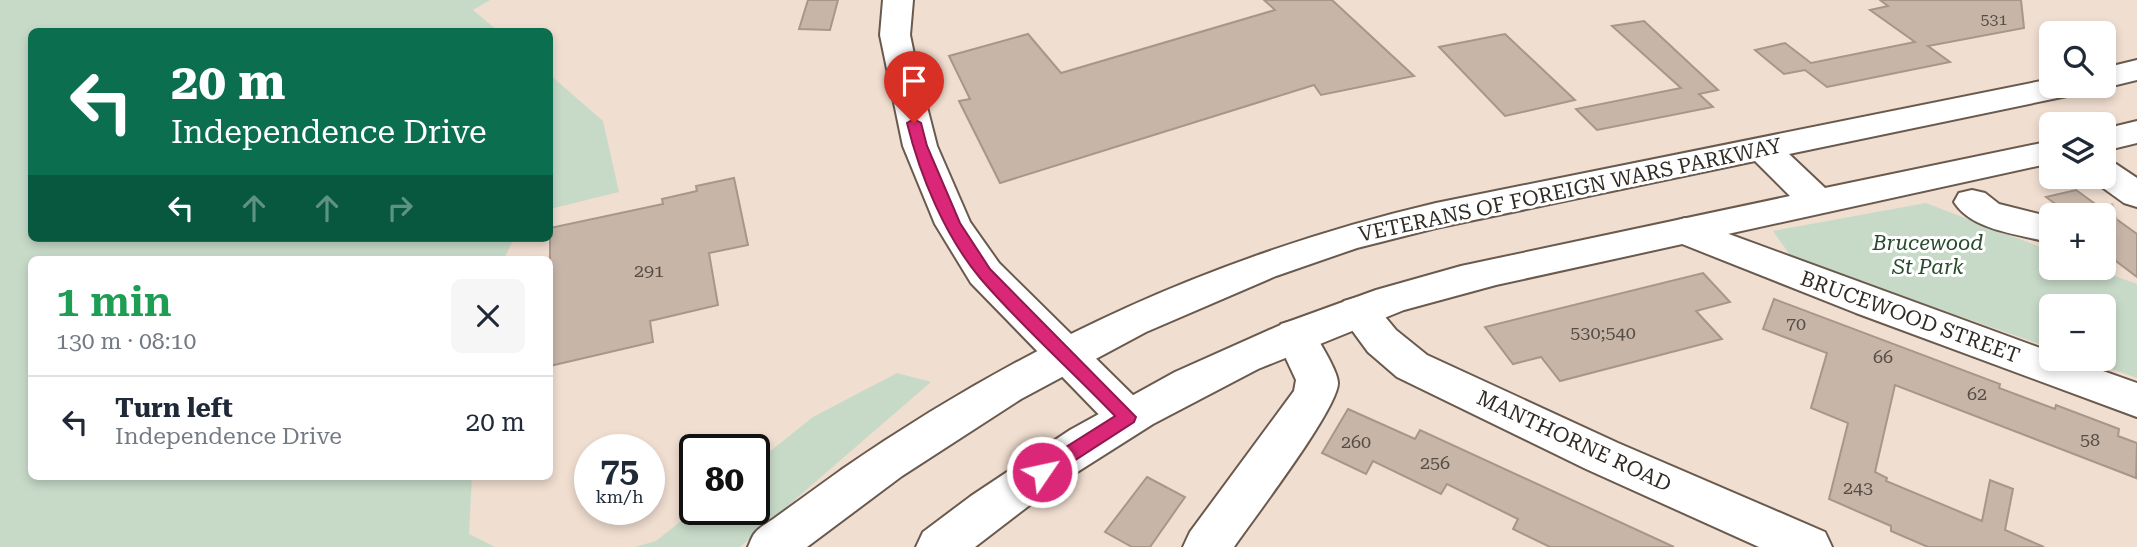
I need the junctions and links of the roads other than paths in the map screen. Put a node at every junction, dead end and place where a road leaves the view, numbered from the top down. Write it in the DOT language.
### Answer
graph roads {
  1 [pos="898,0"];
  2 [pos="2137,70"];
  3 [pos="2116,75"];
  4 [pos="2039,92"];
  5 [pos="2137,132"];
  6 [pos="2116,137"];
  7 [pos="1762,149"];
  8 [pos="2039,155"];
  9 [pos="2116,189"];
  10 [pos="1818,202"];
  11 [pos="1972,202"];
  12 [pos="2130,209"];
  13 [pos="2039,227"];
  14 [pos="1685,231"];
  15 [pos="1358,311"];
  16 [pos="1295,335"];
  17 [pos="1066,354"];
  18 [pos="2137,400"];
  19 [pos="1128,417"];
  20 [pos="772,547"];
  21 [pos="940,547"];
  22 [pos="1207,547"];
  23 [pos="1808,547"];
  1 -- 17 [label="main road"];
  2 -- 3 [label="main road"];
  4 -- 7 [label="main road, VETERANS OF FOREIGN WARS PARKWAY"];
  5 -- 6 [label="main road"];
  7 -- 10 [label="main road"];
  7 -- 17 [label="main road, VETERANS OF FOREIGN WARS PARKWAY"];
  8 -- 10 [label="main road"];
  9 -- 12 [label="main road"];
  10 -- 14 [label="main road"];
  11 -- 13 [label="main road"];
  14 -- 15 [label="main road"];
  14 -- 18 [label="main road, BRUCEWOOD STREET"];
  15 -- 16 [label="main road"];
  15 -- 23 [label="main road, MANTHORNE ROAD"];
  16 -- 19 [label="main road"];
  16 -- 22 [label="main road"];
  17 -- 19 [label="main road"];
  17 -- 20 [label="main road, VETERANS OF FOREIGN WARS PARKWAY"];
  19 -- 21 [label="main road"];
}
